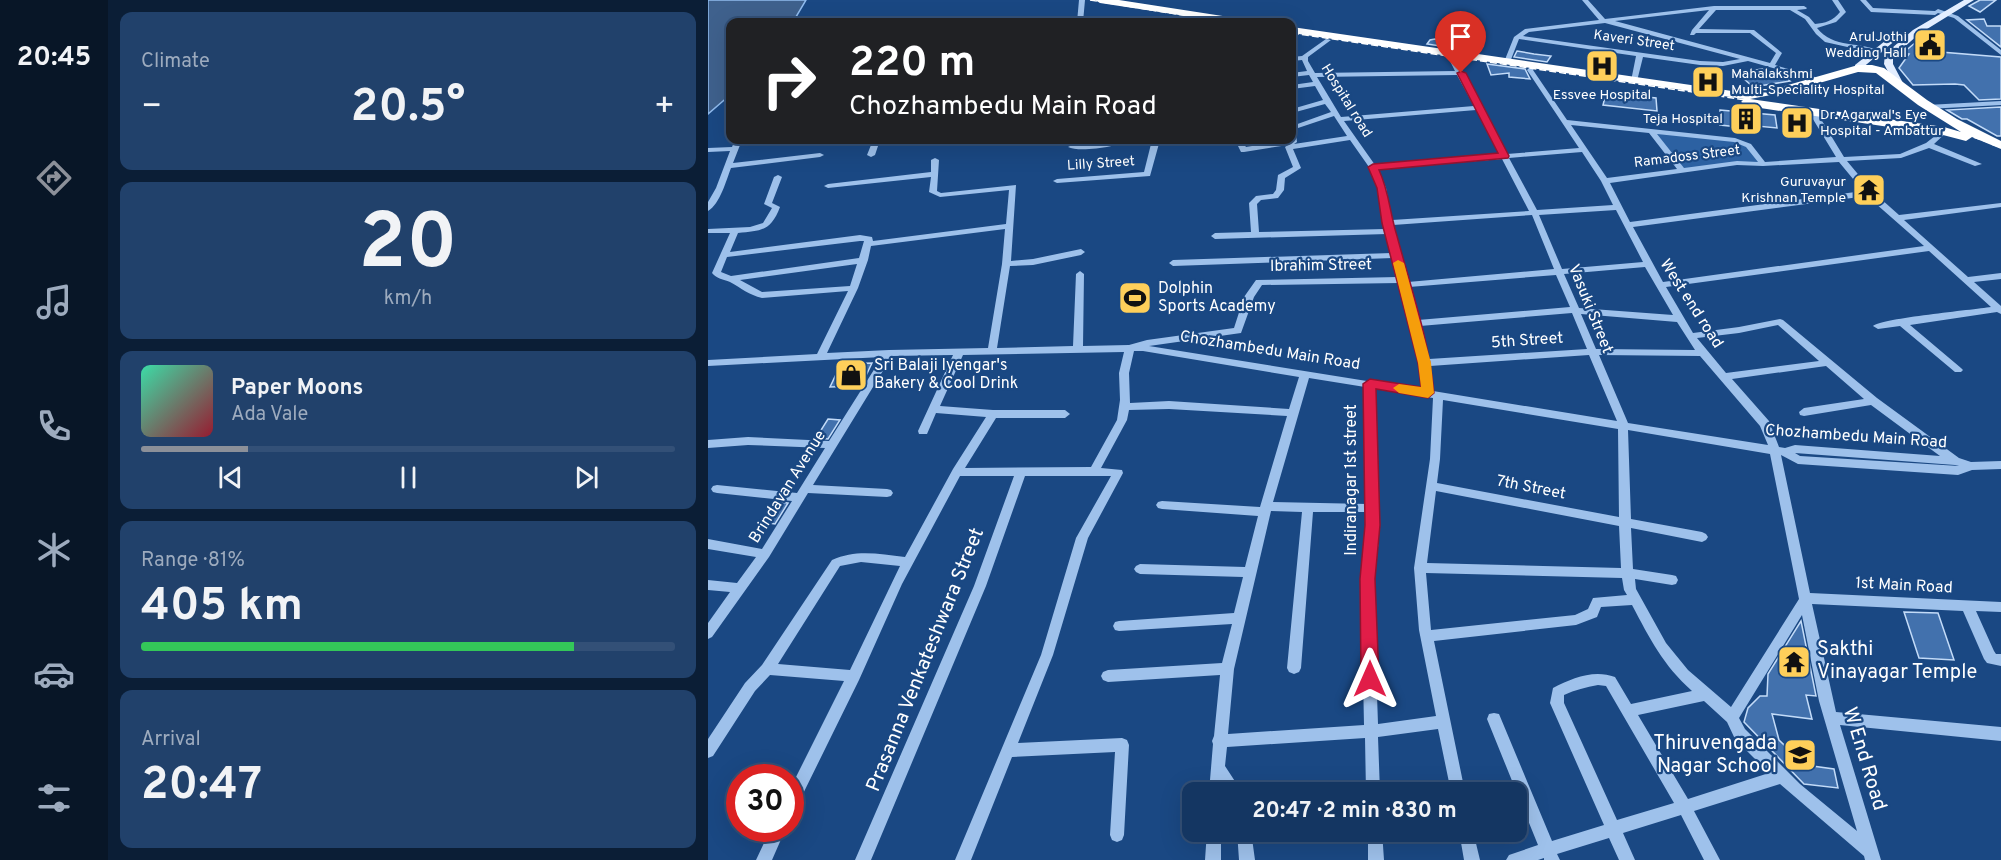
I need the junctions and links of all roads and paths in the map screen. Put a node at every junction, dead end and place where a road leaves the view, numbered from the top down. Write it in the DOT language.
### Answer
graph roads {
  1 [pos="1084,0"];
  2 [pos="1101,0"];
  3 [pos="1585,0"];
  4 [pos="1723,0"];
  5 [pos="1761,0"];
  6 [pos="1795,0"];
  7 [pos="1835,0"];
  8 [pos="1863,0"];
  9 [pos="1954,0"];
  10 [pos="1970,0"];
  11 [pos="1908,3"];
  12 [pos="1714,8"];
  13 [pos="1728,8"];
  14 [pos="1770,9"];
  15 [pos="1791,9"];
  16 [pos="1915,12"];
  17 [pos="1936,12"];
  18 [pos="1948,14"];
  19 [pos="1638,16"];
  20 [pos="1081,18"];
  21 [pos="1194,18"];
  22 [pos="1216,18"];
  23 [pos="1602,20"];
  24 [pos="1632,26"];
  25 [pos="1814,26"];
  26 [pos="1694,31"];
  27 [pos="1296,33"];
  28 [pos="1296,33"];
  29 [pos="1517,37"];
  30 [pos="1328,40"];
  31 [pos="1685,40"];
  32 [pos="1879,52"];
  33 [pos="2001,53"];
  34 [pos="1640,54"];
  35 [pos="1453,57"];
  36 [pos="1305,58"];
  37 [pos="1296,59"];
  38 [pos="1748,59"];
  39 [pos="1507,62"];
  40 [pos="1771,66"];
  41 [pos="1858,67"];
  42 [pos="1532,68"];
  43 [pos="1461,73"];
  44 [pos="1312,74"];
  45 [pos="1296,75"];
  46 [pos="1822,80"];
  47 [pos="1634,81"];
  48 [pos="1317,84"];
  49 [pos="1899,85"];
  50 [pos="1296,87"];
  51 [pos="1755,94"];
  52 [pos="1323,102"];
  53 [pos="2001,103"];
  54 [pos="1771,105"];
  55 [pos="1927,107"];
  56 [pos="1480,108"];
  57 [pos="1296,110"];
  58 [pos="1812,111"];
  59 [pos="1334,116"];
  60 [pos="1564,122"];
  61 [pos="1296,127"];
  62 [pos="1948,127"];
  63 [pos="1652,131"];
  64 [pos="1352,137"];
  65 [pos="736,144"];
  66 [pos="875,144"];
  67 [pos="1107,144"];
  68 [pos="1155,144"];
  69 [pos="1240,144"];
  70 [pos="1287,144"];
  71 [pos="1929,145"];
  72 [pos="1072,147"];
  73 [pos="2001,147"];
  74 [pos="734,149"];
  75 [pos="708,150"];
  76 [pos="1585,150"];
  77 [pos="820,155"];
  78 [pos="871,155"];
  79 [pos="1504,156"];
  80 [pos="1841,159"];
  81 [pos="935,160"];
  82 [pos="1763,164"];
  83 [pos="1978,165"];
  84 [pos="728,166"];
  85 [pos="1373,167"];
  86 [pos="1683,171"];
  87 [pos="935,174"];
  88 [pos="778,177"];
  89 [pos="1058,181"];
  90 [pos="1605,181"];
  91 [pos="828,186"];
  92 [pos="1869,193"];
  93 [pos="2001,205"];
  94 [pos="1619,207"];
  95 [pos="708,209"];
  96 [pos="1534,211"];
  97 [pos="1897,218"];
  98 [pos="1627,225"];
  99 [pos="1010,226"];
  100 [pos="1389,227"];
  101 [pos="708,231"];
  102 [pos="735,231"];
  103 [pos="1255,235"];
  104 [pos="1215,236"];
  105 [pos="870,244"];
  106 [pos="1930,248"];
  107 [pos="1081,252"];
  108 [pos="725,255"];
  109 [pos="1396,255"];
  110 [pos="864,260"];
  111 [pos="1173,263"];
  112 [pos="1006,264"];
  113 [pos="1648,264"];
  114 [pos="1558,271"];
  115 [pos="1080,274"];
  116 [pos="2001,276"];
  117 [pos="731,279"];
  118 [pos="1967,280"];
  119 [pos="1403,283"];
  120 [pos="1660,285"];
  121 [pos="854,288"];
  122 [pos="1574,309"];
  123 [pos="2000,310"];
  124 [pos="1680,319"];
  125 [pos="1901,322"];
  126 [pos="1414,323"];
  127 [pos="1878,326"];
  128 [pos="1690,336"];
  129 [pos="1130,348"];
  130 [pos="1078,349"];
  131 [pos="992,351"];
  132 [pos="959,352"];
  133 [pos="1591,352"];
  134 [pos="889,353"];
  135 [pos="1703,353"];
  136 [pos="820,357"];
  137 [pos="708,363"];
  138 [pos="1425,363"];
  139 [pos="1827,363"];
  140 [pos="1958,370"];
  141 [pos="1305,374"];
  142 [pos="1723,377"];
  143 [pos="1370,384"];
  144 [pos="1433,394"];
  145 [pos="1873,401"];
  146 [pos="1124,407"];
  147 [pos="934,409"];
  148 [pos="1804,412"];
  149 [pos="1293,413"];
  150 [pos="993,414"];
  151 [pos="1065,414"];
  152 [pos="1623,424"];
  153 [pos="923,431"];
  154 [pos="708,444"];
  155 [pos="833,445"];
  156 [pos="1780,451"];
  157 [pos="1955,461"];
  158 [pos="2001,465"];
  159 [pos="1971,466"];
  160 [pos="1094,471"];
  161 [pos="957,472"];
  162 [pos="1020,472"];
  163 [pos="1431,486"];
  164 [pos="717,489"];
  165 [pos="803,493"];
  166 [pos="887,493"];
  167 [pos="1162,506"];
  168 [pos="1308,508"];
  169 [pos="1372,508"];
  170 [pos="1265,509"];
  171 [pos="1625,522"];
  172 [pos="1702,537"];
  173 [pos="708,544"];
  174 [pos="765,554"];
  175 [pos="908,562"];
  176 [pos="1420,568"];
  177 [pos="1140,569"];
  178 [pos="1249,572"];
  179 [pos="1627,573"];
  180 [pos="1672,580"];
  181 [pos="708,585"];
  182 [pos="740,588"];
  183 [pos="1633,595"];
  184 [pos="1806,598"];
  185 [pos="1967,606"];
  186 [pos="2001,608"];
  187 [pos="1238,618"];
  188 [pos="1119,626"];
  189 [pos="708,633"];
  190 [pos="1426,636"];
  191 [pos="2001,660"];
  192 [pos="1294,668"];
  193 [pos="767,669"];
  194 [pos="1227,669"];
  195 [pos="854,676"];
  196 [pos="1108,676"];
  197 [pos="1706,694"];
  198 [pos="1627,711"];
  199 [pos="1732,717"];
  200 [pos="1831,718"];
  201 [pos="1494,719"];
  202 [pos="1443,722"];
  203 [pos="1371,731"];
  204 [pos="2001,734"];
  205 [pos="1219,741"];
  206 [pos="1008,750"];
  207 [pos="708,751"];
  208 [pos="1218,768"];
  209 [pos="1783,776"];
  210 [pos="804,777"];
  211 [pos="1217,782"];
  212 [pos="1228,782"];
  213 [pos="1373,782"];
  214 [pos="1456,782"];
  215 [pos="1685,808"];
  216 [pos="1615,830"];
  217 [pos="1117,835"];
  218 [pos="772,842"];
  219 [pos="1214,842"];
  220 [pos="1245,842"];
  221 [pos="1375,842"];
  222 [pos="1468,842"];
  223 [pos="1550,855"];
  224 [pos="1872,856"];
  225 [pos="764,860"];
  226 [pos="863,860"];
  227 [pos="963,860"];
  228 [pos="1213,860"];
  229 [pos="1247,860"];
  230 [pos="1376,860"];
  231 [pos="1472,860"];
  232 [pos="1514,860"];
  233 [pos="1627,860"];
  234 [pos="1712,860"];
  1 -- 20 [label="street"];
  1 -- 21 [label="highway"];
  2 -- 22 [label="highway"];
  3 -- 23 [label="street"];
  4 -- 13 [label="street"];
  5 -- 14 [label="street"];
  6 -- 15 [label="street"];
  7 -- 25 [label="street"];
  8 -- 16 [label="street"];
  9 -- 17 [label="main road"];
  10 -- 18 [label="main road"];
  11 -- 16 [label="street"];
  12 -- 13 [label="street"];
  12 -- 19 [label="street"];
  12 -- 26 [label="street"];
  13 -- 14 [label="street"];
  14 -- 15 [label="street"];
  15 -- 25 [label="street"];
  16 -- 17 [label="street"];
  17 -- 18 [label="street"];
  17 -- 32 [label="main road"];
  18 -- 33 [label="street"];
  18 -- 49 [label="main road"];
  19 -- 23 [label="street"];
  19 -- 24 [label="street"];
  23 -- 24 [label="street"];
  23 -- 29 [label="street"];
  24 -- 31 [label="street"];
  25 -- 32 [label="street"];
  26 -- 31 [label="street"];
  26 -- 40 [label="street"];
  27 -- 30 [label="highway"];
  28 -- 35 [label="highway"];
  29 -- 34 [label="street, Kaveri Street"];
  29 -- 39 [label="street"];
  30 -- 35 [label="highway"];
  30 -- 36 [label="street, Hospital road"];
  31 -- 38 [label="street"];
  32 -- 41 [label="main road"];
  34 -- 38 [label="street, Kaveri Street"];
  34 -- 47 [label="street"];
  35 -- 39 [label="highway"];
  35 -- 42 [label="highway"];
  35 -- 43 [label="street, Vasuki Street"];
  36 -- 37 [label="street"];
  36 -- 44 [label="street, Hospital road"];
  38 -- 40 [label="street"];
  39 -- 42 [label="highway"];
  40 -- 46 [label="street"];
  41 -- 46 [label="highway"];
  41 -- 49 [label="highway"];
  42 -- 47 [label="highway"];
  42 -- 54 [label="highway"];
  42 -- 60 [label="street, West end road"];
  43 -- 44 [label="street"];
  43 -- 56 [label="street, Vasuki Street"];
  44 -- 45 [label="street"];
  44 -- 48 [label="street, Hospital road"];
  46 -- 51 [label="highway"];
  47 -- 51 [label="highway"];
  48 -- 50 [label="street"];
  48 -- 52 [label="street, Hospital road"];
  49 -- 55 [label="highway"];
  51 -- 54 [label="highway"];
  52 -- 57 [label="street"];
  52 -- 59 [label="street, Hospital road"];
  53 -- 55 [label="street"];
  54 -- 58 [label="highway"];
  55 -- 62 [label="highway"];
  56 -- 59 [label="street"];
  56 -- 79 [label="street, Vasuki Street"];
  58 -- 62 [label="highway"];
  58 -- 80 [label="street"];
  59 -- 61 [label="street"];
  59 -- 64 [label="street, Hospital road"];
  60 -- 63 [label="street"];
  60 -- 76 [label="street, West end road"];
  62 -- 71 [label="street, Ramadoss Street"];
  62 -- 73 [label="highway"];
  63 -- 82 [label="street"];
  63 -- 86 [label="street"];
  64 -- 85 [label="street, Hospital road"];
  64 -- 103 [label="street"];
  65 -- 74 [label="street"];
  66 -- 78 [label="street"];
  67 -- 72 [label="street, Lilly Street"];
  68 -- 89 [label="street, Lilly Street"];
  69 -- 70 [label="street"];
  71 -- 80 [label="street, Ramadoss Street"];
  71 -- 83 [label="street"];
  74 -- 75 [label="street"];
  74 -- 84 [label="street"];
  76 -- 79 [label="street"];
  76 -- 90 [label="street, West end road"];
  77 -- 84 [label="street"];
  79 -- 85 [label="street"];
  79 -- 96 [label="street, Vasuki Street"];
  80 -- 82 [label="street, Ramadoss Street"];
  80 -- 92 [label="street"];
  81 -- 87 [label="street"];
  82 -- 86 [label="street, Ramadoss Street"];
  84 -- 95 [label="street"];
  85 -- 100 [label="street, Hospital road"];
  86 -- 90 [label="street, Ramadoss Street"];
  87 -- 91 [label="street"];
  87 -- 99 [label="street"];
  88 -- 102 [label="street"];
  90 -- 94 [label="street, West end road"];
  92 -- 97 [label="street"];
  92 -- 98 [label="street"];
  93 -- 97 [label="street"];
  94 -- 96 [label="street"];
  94 -- 98 [label="street, West end road"];
  96 -- 100 [label="street"];
  96 -- 114 [label="street, Vasuki Street"];
  97 -- 106 [label="street"];
  98 -- 113 [label="street, West end road"];
  99 -- 105 [label="street"];
  99 -- 112 [label="street"];
  100 -- 103 [label="street"];
  100 -- 109 [label="street, Hospital road"];
  101 -- 102 [label="street"];
  102 -- 108 [label="street"];
  103 -- 104 [label="street"];
  105 -- 108 [label="street"];
  105 -- 110 [label="street"];
  106 -- 118 [label="street"];
  106 -- 120 [label="street"];
  107 -- 112 [label="street"];
  108 -- 117 [label="street"];
  109 -- 111 [label="street"];
  109 -- 119 [label="street, Hospital road"];
  110 -- 117 [label="street"];
  110 -- 121 [label="street"];
  112 -- 131 [label="street"];
  113 -- 114 [label="street"];
  113 -- 120 [label="street, West end road"];
  114 -- 119 [label="street"];
  114 -- 122 [label="street, Vasuki Street"];
  115 -- 130 [label="street"];
  116 -- 118 [label="street"];
  117 -- 121 [label="street"];
  118 -- 123 [label="street"];
  119 -- 126 [label="street, Hospital road"];
  119 -- 129 [label="street, Ibrahim Street"];
  120 -- 124 [label="street, West end road"];
  121 -- 136 [label="street"];
  122 -- 124 [label="street"];
  122 -- 126 [label="street"];
  122 -- 133 [label="street, Vasuki Street"];
  123 -- 125 [label="street"];
  124 -- 128 [label="street, West end road"];
  125 -- 127 [label="street"];
  125 -- 140 [label="street"];
  126 -- 138 [label="street, Hospital road"];
  128 -- 135 [label="street, West end road"];
  128 -- 139 [label="street"];
  129 -- 130 [label="street, Chozhambedu Main Road"];
  129 -- 141 [label="street, Chozhambedu Main Road"];
  129 -- 146 [label="street"];
  130 -- 131 [label="street, Chozhambedu Main Road"];
  131 -- 132 [label="street, Chozhambedu Main Road"];
  132 -- 134 [label="street, Chozhambedu Main Road"];
  132 -- 147 [label="street"];
  133 -- 135 [label="street, 5th Street"];
  133 -- 138 [label="street, 5th Street"];
  133 -- 152 [label="street, Vasuki Street"];
  134 -- 136 [label="street, Chozhambedu Main Road"];
  134 -- 155 [label="street, Brindavan Avenue"];
  135 -- 142 [label="street, West end road"];
  136 -- 137 [label="street, Chozhambedu Main Road"];
  138 -- 144 [label="street, Hospital road"];
  139 -- 142 [label="street"];
  139 -- 145 [label="street"];
  141 -- 143 [label="street, Chozhambedu Main Road"];
  141 -- 149 [label="street"];
  142 -- 156 [label="street, West end road"];
  143 -- 144 [label="street, Chozhambedu Main Road"];
  143 -- 169 [label="street, Indiranagar 1st street"];
  144 -- 152 [label="street, Chozhambedu Main Road"];
  144 -- 163 [label="street, Hospital road"];
  145 -- 148 [label="street"];
  145 -- 157 [label="street"];
  146 -- 149 [label="street"];
  146 -- 160 [label="street"];
  147 -- 150 [label="street"];
  147 -- 153 [label="street"];
  149 -- 170 [label="street"];
  150 -- 151 [label="street"];
  150 -- 161 [label="street"];
  152 -- 156 [label="street, Chozhambedu Main Road"];
  152 -- 171 [label="street, Vasuki Street"];
  154 -- 155 [label="street"];
  155 -- 165 [label="street, Brindavan Avenue"];
  156 -- 157 [label="street, Chozhambedu Main Road"];
  156 -- 159 [label="street"];
  156 -- 184 [label="street, West end road"];
  157 -- 159 [label="street, Chozhambedu Main Road"];
  158 -- 159 [label="street, Chozhambedu Main Road"];
  160 -- 162 [label="street"];
  160 -- 206 [label="street"];
  161 -- 162 [label="street"];
  161 -- 175 [label="street"];
  162 -- 226 [label="street, Prasanna Venkateshwara Street"];
  163 -- 171 [label="street, 7th Street"];
  163 -- 176 [label="street, Hospital road"];
  164 -- 165 [label="street"];
  165 -- 166 [label="street"];
  165 -- 174 [label="street, Brindavan Avenue"];
  167 -- 170 [label="street"];
  168 -- 169 [label="street"];
  168 -- 170 [label="street"];
  168 -- 192 [label="street"];
  169 -- 203 [label="street, Indiranagar 1st street"];
  170 -- 178 [label="street"];
  171 -- 172 [label="street, 7th Street"];
  171 -- 179 [label="street, Vasuki Street"];
  173 -- 174 [label="street"];
  174 -- 182 [label="street, Brindavan Avenue"];
  175 -- 193 [label="street"];
  175 -- 195 [label="street"];
  176 -- 179 [label="street"];
  176 -- 190 [label="street, Hospital road"];
  177 -- 178 [label="street"];
  178 -- 187 [label="street"];
  179 -- 180 [label="street"];
  179 -- 183 [label="street, Vasuki Street"];
  181 -- 182 [label="street"];
  182 -- 189 [label="street, Brindavan Avenue"];
  183 -- 190 [label="street"];
  183 -- 197 [label="street, Vasuki Street"];
  184 -- 185 [label="street, 1st Main Road"];
  184 -- 199 [label="street"];
  184 -- 200 [label="street, W End Road"];
  185 -- 186 [label="street, 1st Main Road"];
  185 -- 191 [label="street"];
  187 -- 188 [label="street"];
  187 -- 194 [label="street"];
  190 -- 202 [label="street, Hospital road"];
  193 -- 195 [label="street"];
  193 -- 207 [label="street"];
  194 -- 196 [label="street"];
  194 -- 205 [label="street"];
  195 -- 210 [label="street"];
  197 -- 198 [label="street"];
  197 -- 199 [label="street, Vasuki Street"];
  198 -- 215 [label="street"];
  198 -- 216 [label="street"];
  199 -- 209 [label="street, Vasuki Street"];
  200 -- 204 [label="street"];
  200 -- 224 [label="street, W End Road"];
  201 -- 223 [label="street"];
  202 -- 203 [label="street"];
  202 -- 214 [label="street, Hospital road"];
  203 -- 205 [label="street"];
  203 -- 213 [label="street, Indiranagar 1st street"];
  205 -- 208 [label="street"];
  206 -- 217 [label="street"];
  206 -- 227 [label="street"];
  208 -- 211 [label="street"];
  208 -- 212 [label="street"];
  209 -- 215 [label="street"];
  209 -- 224 [label="street, Vasuki Street"];
  215 -- 216 [label="street"];
  215 -- 234 [label="street"];
  216 -- 223 [label="street"];
  216 -- 233 [label="street"];
  218 -- 225 [label="street"];
  219 -- 228 [label="street"];
  220 -- 229 [label="street"];
  221 -- 230 [label="street"];
  222 -- 231 [label="street"];
  223 -- 232 [label="street"];
}
